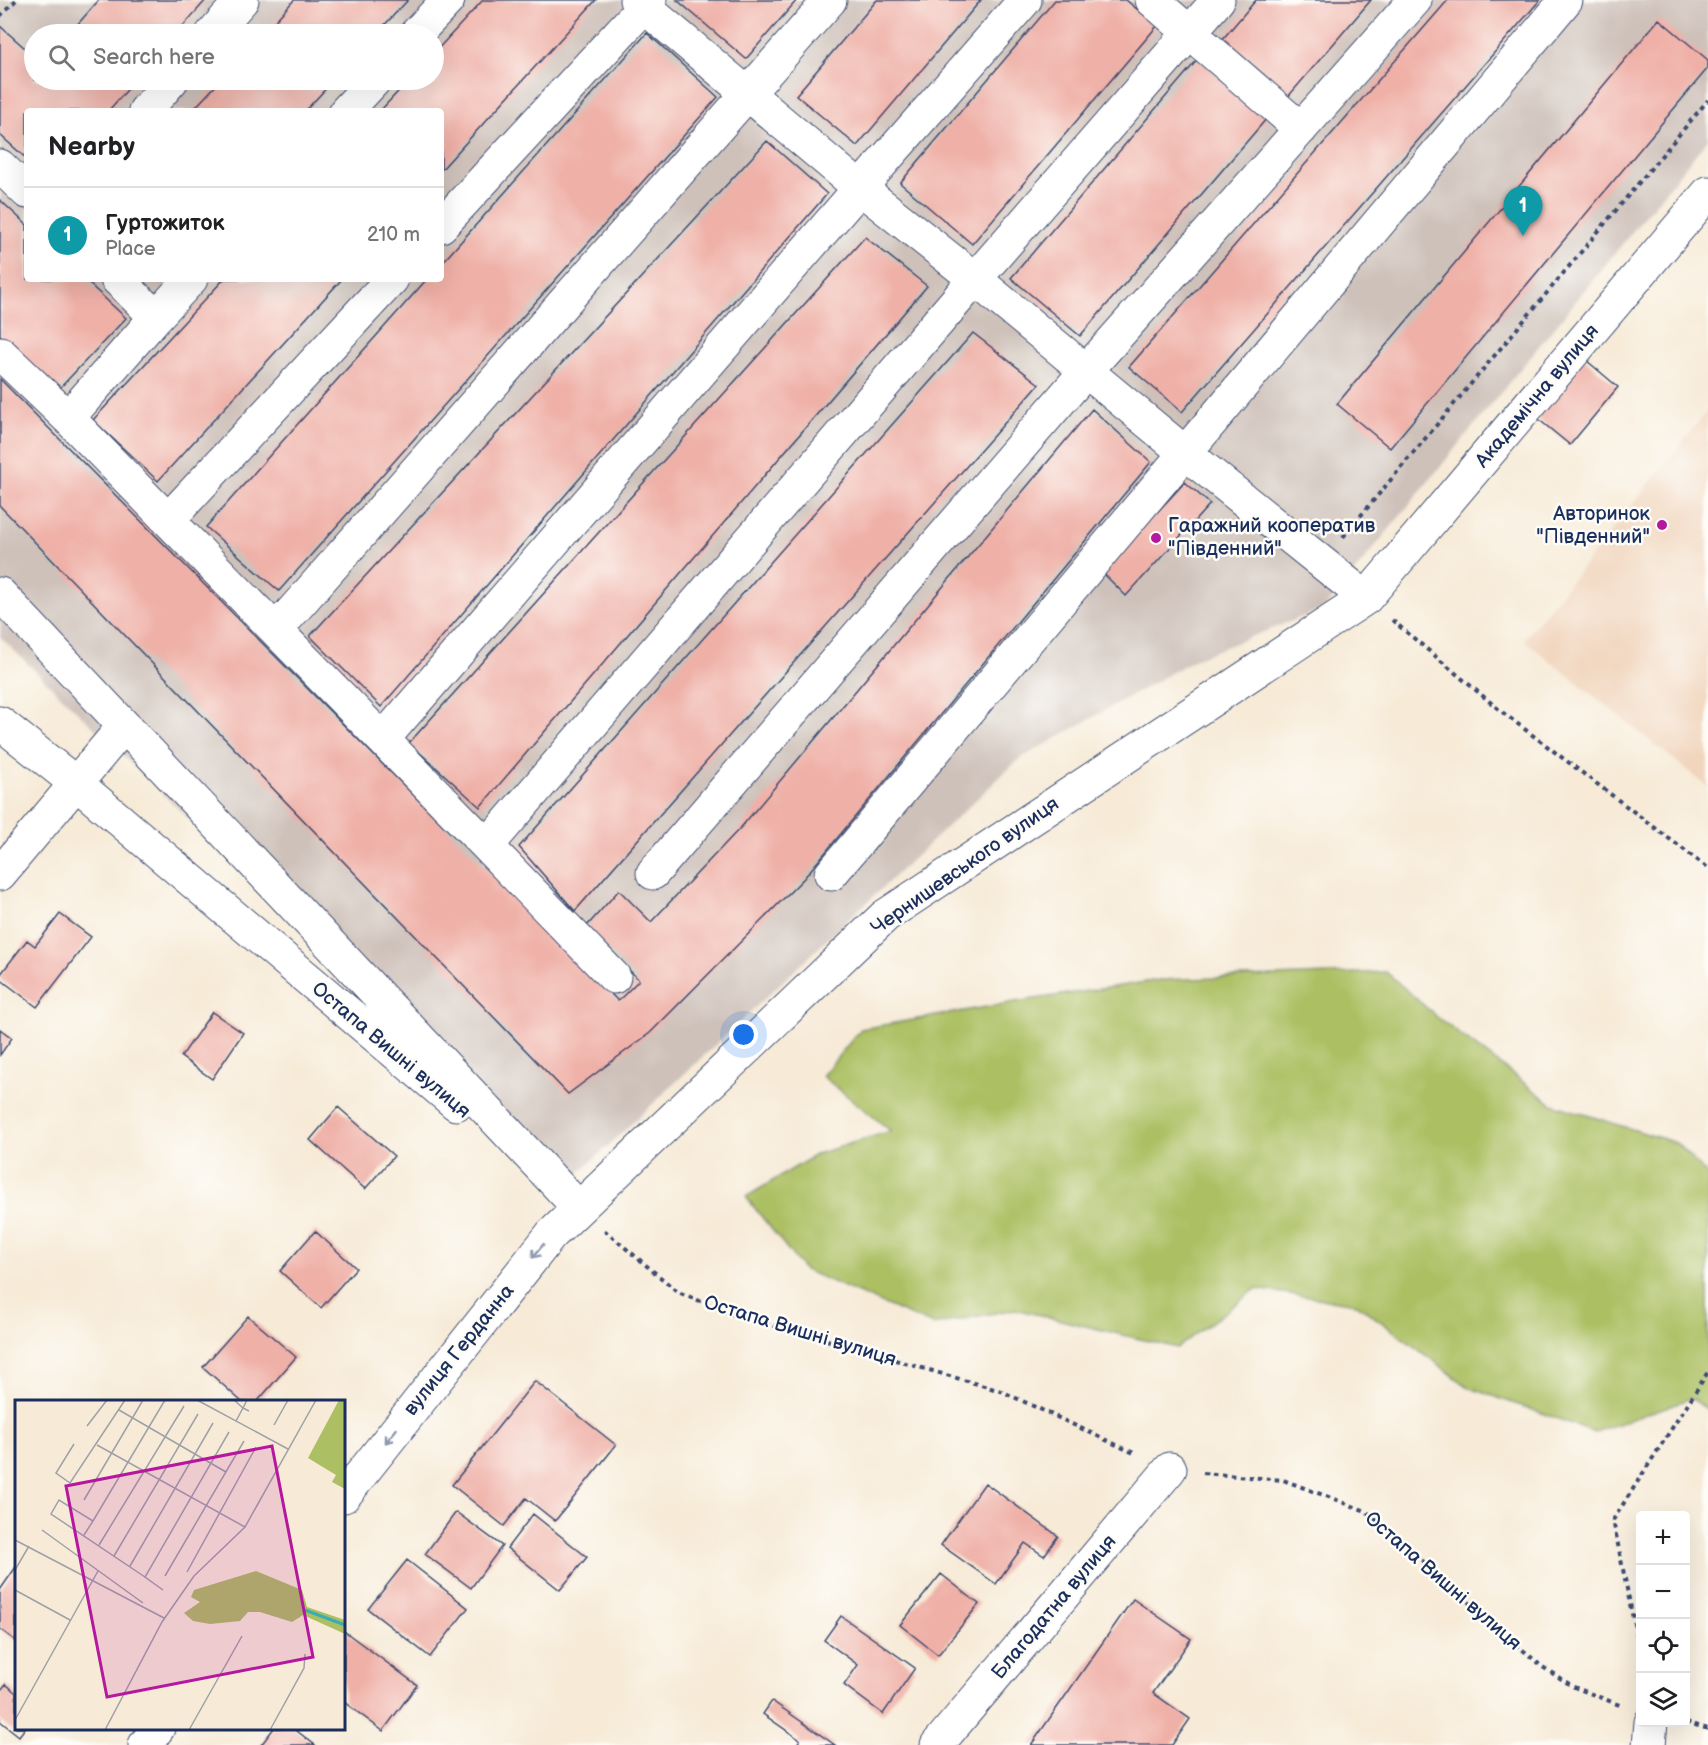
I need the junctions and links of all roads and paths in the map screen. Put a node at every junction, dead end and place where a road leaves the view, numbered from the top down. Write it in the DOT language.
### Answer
graph roads {
  1 [pos="16,0"];
  2 [pos="242,0"];
  3 [pos="448,0"];
  4 [pos="830,0"];
  5 [pos="1026,0"];
  6 [pos="1152,0"];
  7 [pos="1218,0"];
  8 [pos="1415,0"];
  9 [pos="1566,0"];
  10 [pos="644,2"];
  11 [pos="0,16"];
  12 [pos="221,24"];
  13 [pos="425,24"];
  14 [pos="1189,32"];
  15 [pos="163,90"];
  16 [pos="366,90"];
  17 [pos="748,93"];
  18 [pos="1708,100"];
  19 [pos="148,108"];
  20 [pos="349,108"];
  21 [pos="1301,129"];
  22 [pos="0,166"];
  23 [pos="860,188"];
  24 [pos="24,189"];
  25 [pos="1708,193"];
  26 [pos="444,223"];
  27 [pos="975,279"];
  28 [pos="120,282"];
  29 [pos="188,282"];
  30 [pos="389,282"];
  31 [pos="156,317"];
  32 [pos="0,353"];
  33 [pos="1086,371"];
  34 [pos="68,418"];
  35 [pos="1184,452"];
  36 [pos="168,520"];
  37 [pos="1323,562"];
  38 [pos="0,594"];
  39 [pos="1366,598"];
  40 [pos="276,630"];
  41 [pos="0,723"];
  42 [pos="124,726"];
  43 [pos="383,739"];
  44 [pos="77,784"];
  45 [pos="487,846"];
  46 [pos="1708,868"];
  47 [pos="653,873"];
  48 [pos="0,874"];
  49 [pos="831,874"];
  50 [pos="614,977"];
  51 [pos="579,1208"];
  52 [pos="1708,1372"];
  53 [pos="1170,1469"];
  54 [pos="345,1495"];
  55 [pos="1636,1629"];
  56 [pos="1636,1713"];
  57 [pos="1690,1723"];
  58 [pos="1643,1727"];
  59 [pos="1708,1729"];
  60 [pos="156,1730"];
  61 [pos="145,1745"];
  62 [pos="937,1745"];
  63 [pos="1649,1745"];
  1 -- 11 [label="path"];
  2 -- 12 [label="street"];
  3 -- 13 [label="street"];
  4 -- 17 [label="street"];
  5 -- 23 [label="street"];
  6 -- 14 [label="street"];
  7 -- 14 [label="street"];
  8 -- 21 [label="street"];
  9 -- 35 [label="street"];
  10 -- 17 [label="street"];
  10 -- 26 [label="street"];
  14 -- 21 [label="street"];
  14 -- 27 [label="street"];
  15 -- 19 [label="street"];
  16 -- 20 [label="street"];
  17 -- 23 [label="street"];
  17 -- 40 [label="street"];
  18 -- 37 [label="path"];
  21 -- 33 [label="street"];
  22 -- 24 [label="street"];
  23 -- 27 [label="street"];
  23 -- 43 [label="street"];
  25 -- 39 [label="street, Академічна вулиця"];
  27 -- 33 [label="street"];
  27 -- 45 [label="street"];
  28 -- 31 [label="street"];
  29 -- 31 [label="street"];
  30 -- 36 [label="street"];
  31 -- 34 [label="street"];
  32 -- 34 [label="street"];
  33 -- 35 [label="street"];
  33 -- 47 [label="street"];
  34 -- 36 [label="street"];
  35 -- 37 [label="street"];
  35 -- 49 [label="street"];
  36 -- 40 [label="street"];
  37 -- 39 [label="street"];
  38 -- 42 [label="street"];
  39 -- 46 [label="path"];
  39 -- 51 [label="street, Чернишевського вулиця"];
  40 -- 43 [label="street"];
  41 -- 44 [label="street, Остапа Вишні вулиця"];
  42 -- 44 [label="street"];
  42 -- 51 [label="street"];
  43 -- 45 [label="street"];
  44 -- 48 [label="street"];
  44 -- 51 [label="street, Остапа Вишні вулиця"];
  45 -- 50 [label="street"];
  51 -- 53 [label="path, Остапа Вишні вулиця"];
  51 -- 54 [label="street, вулиця Герданна, one-way"];
  52 -- 55 [label="path"];
  53 -- 56 [label="path, Остапа Вишні вулиця"];
  53 -- 62 [label="street, Благодатна вулиця"];
  57 -- 59 [label="path"];
  58 -- 63 [label="street"];
  60 -- 61 [label="street"];
}
